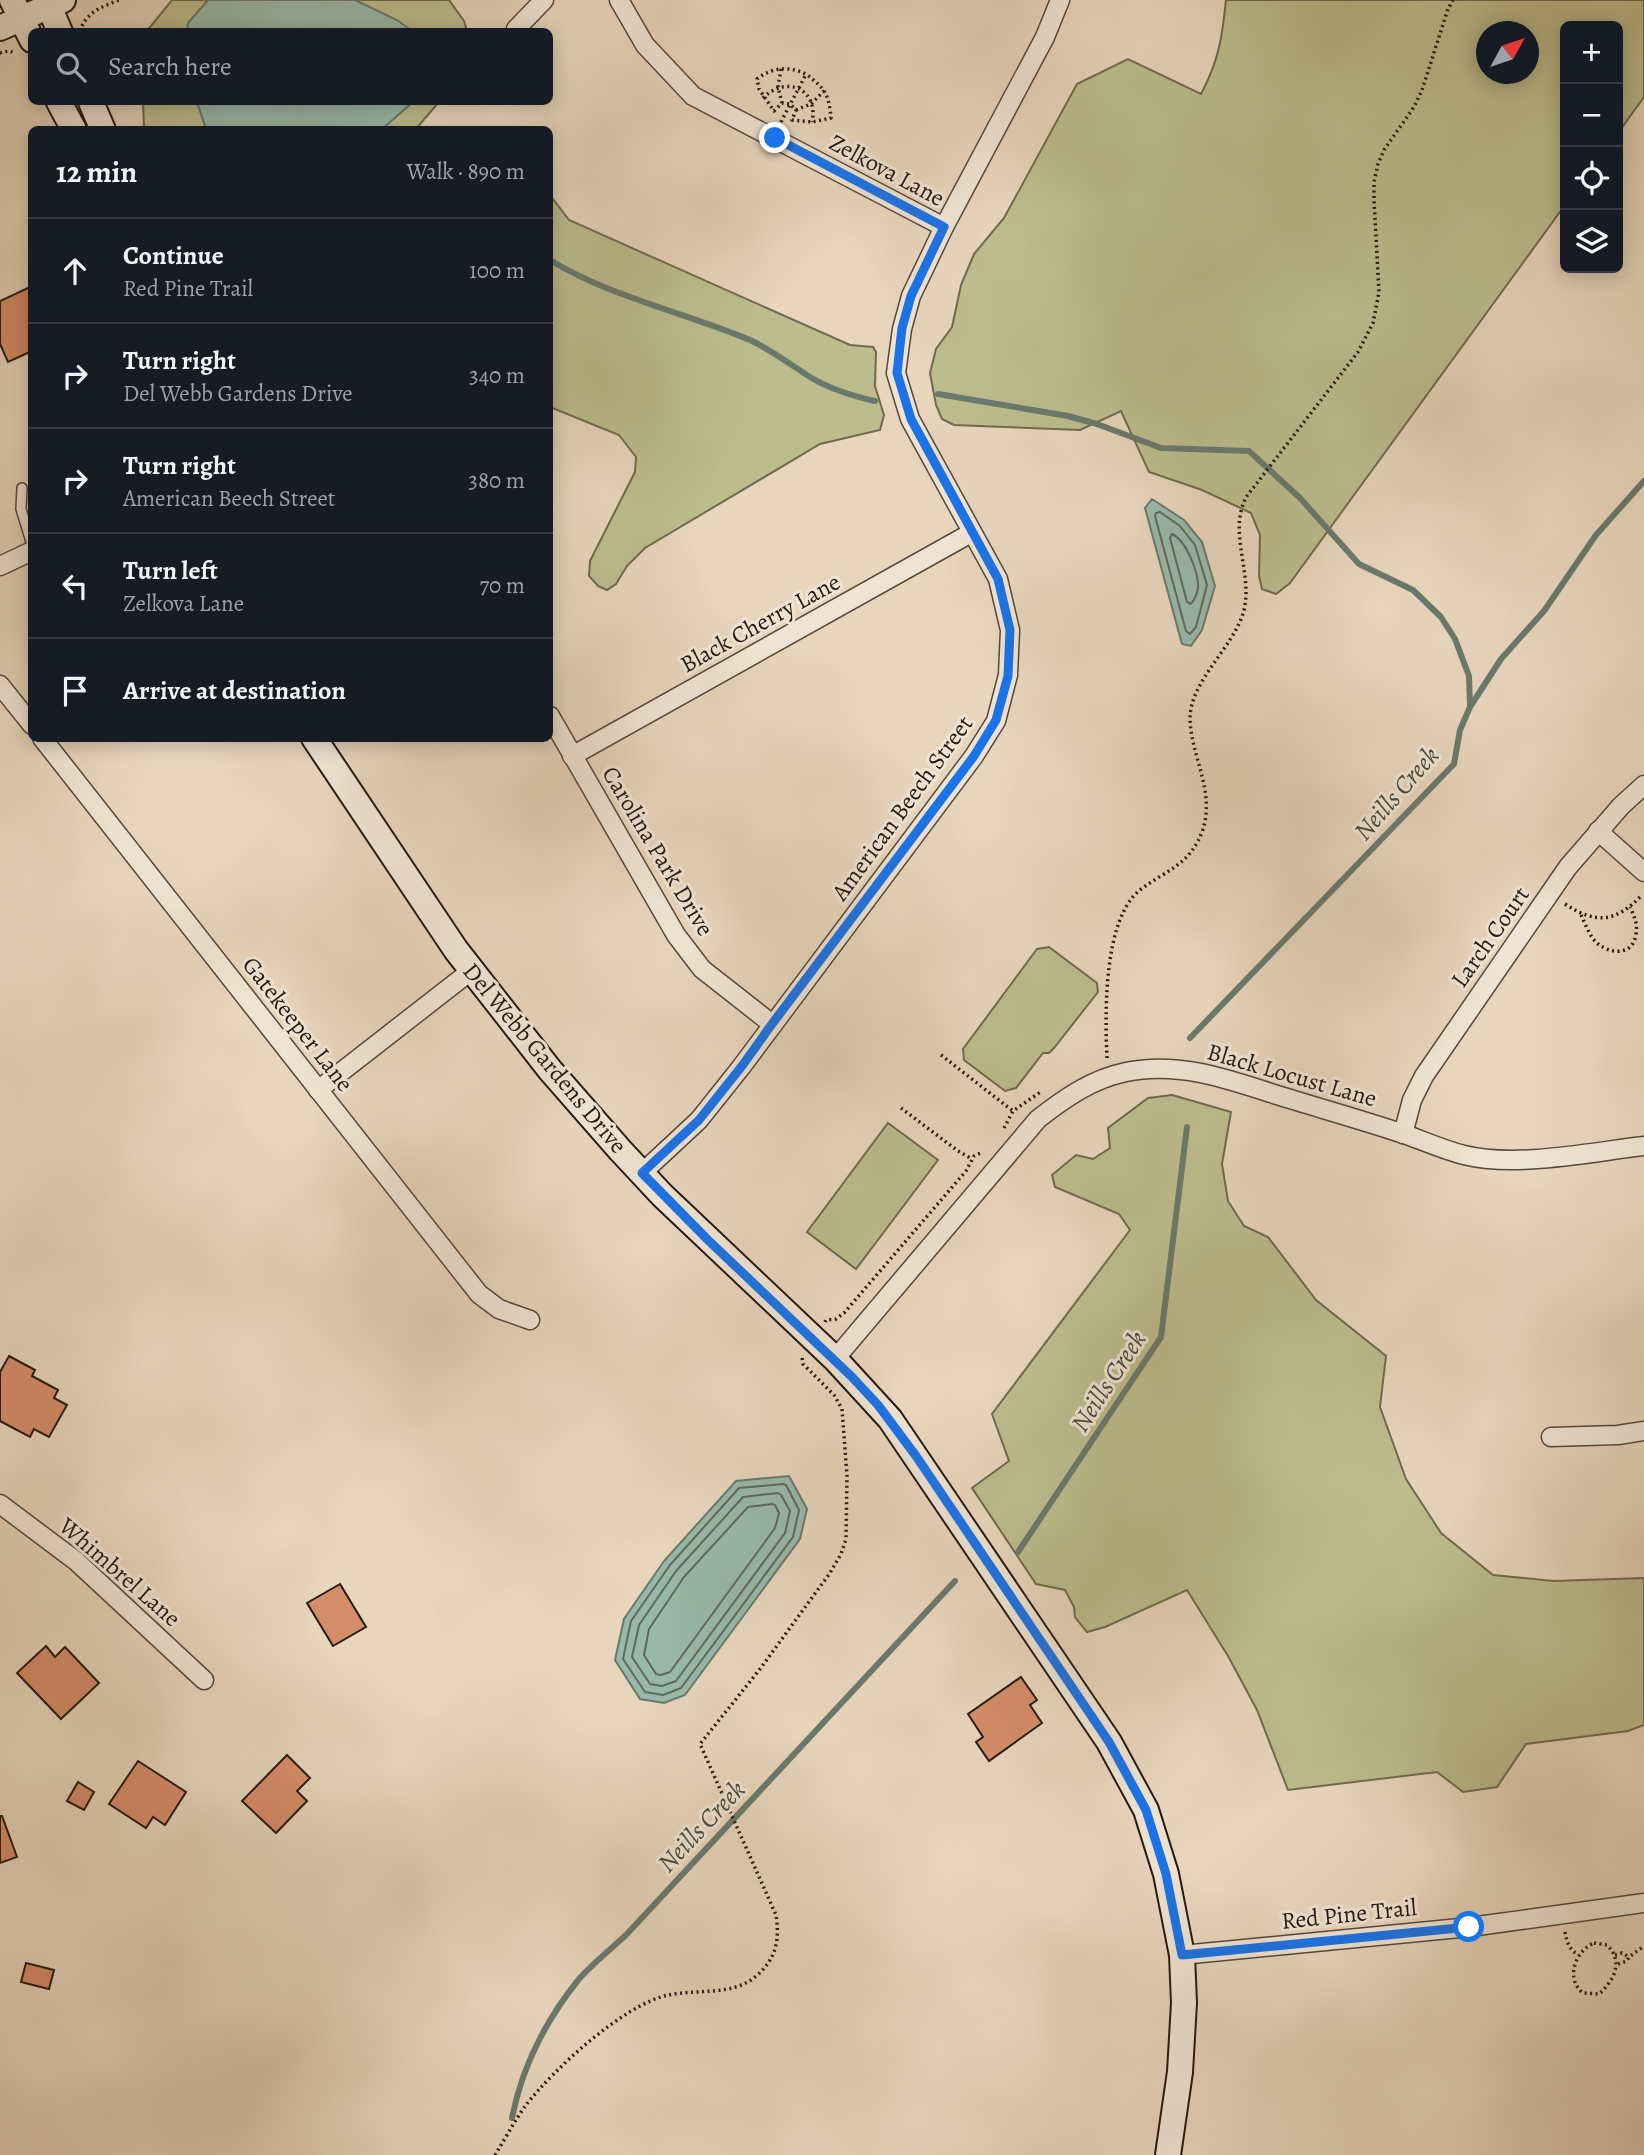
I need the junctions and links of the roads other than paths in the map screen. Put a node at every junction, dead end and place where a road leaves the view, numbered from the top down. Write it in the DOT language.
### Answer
graph roads {
  1 [pos="544,0"];
  2 [pos="619,0"];
  3 [pos="1060,0"];
  4 [pos="53,2"];
  5 [pos="71,27"];
  6 [pos="16,28"];
  7 [pos="517,28"];
  8 [pos="61,105"];
  9 [pos="92,105"];
  10 [pos="72,126"];
  11 [pos="101,126"];
  12 [pos="944,227"];
  13 [pos="22,488"];
  14 [pos="28,532"];
  15 [pos="971,533"];
  16 [pos="28,553"];
  17 [pos="0,566"];
  18 [pos="0,685"];
  19 [pos="28,720"];
  20 [pos="553,721"];
  21 [pos="45,742"];
  22 [pos="317,742"];
  23 [pos="572,756"];
  24 [pos="1644,785"];
  25 [pos="1598,831"];
  26 [pos="1644,872"];
  27 [pos="471,970"];
  28 [pos="772,1024"];
  29 [pos="318,1090"];
  30 [pos="1403,1134"];
  31 [pos="1644,1146"];
  32 [pos="642,1173"];
  33 [pos="530,1320"];
  34 [pos="835,1359"];
  35 [pos="1644,1432"];
  36 [pos="1551,1437"];
  37 [pos="0,1504"];
  38 [pos="204,1680"];
  39 [pos="1644,1903"];
  40 [pos="1182,1955"];
  41 [pos="1168,2155"];
  1 -- 7 [label="street"];
  2 -- 12 [label="street, Zelkova Lane"];
  3 -- 12 [label="street, American Beech Street"];
  4 -- 5 [label="street"];
  4 -- 6 [label="street"];
  8 -- 10 [label="street"];
  9 -- 11 [label="street"];
  12 -- 15 [label="street, American Beech Street"];
  13 -- 14 [label="lane"];
  15 -- 23 [label="street, Black Cherry Lane"];
  15 -- 28 [label="street, American Beech Street"];
  16 -- 17 [label="street"];
  18 -- 19 [label="street"];
  20 -- 23 [label="street, Carolina Park Drive"];
  21 -- 29 [label="street, Gatekeeper Lane"];
  22 -- 27 [label="street, Del Webb Gardens Drive"];
  23 -- 28 [label="street, Carolina Park Drive"];
  24 -- 25 [label="street, Larch Court"];
  25 -- 26 [label="street"];
  25 -- 30 [label="street, Larch Court"];
  27 -- 29 [label="street"];
  27 -- 32 [label="street, Del Webb Gardens Drive"];
  28 -- 32 [label="street, American Beech Street"];
  29 -- 33 [label="street, Gatekeeper Lane"];
  30 -- 31 [label="street, Black Locust Lane"];
  30 -- 34 [label="street, Black Locust Lane"];
  32 -- 34 [label="street, Del Webb Gardens Drive"];
  34 -- 40 [label="street, Del Webb Gardens Drive"];
  35 -- 36 [label="street"];
  37 -- 38 [label="street, Whimbrel Lane"];
  39 -- 40 [label="street, Red Pine Trail"];
  40 -- 41 [label="street, Del Webb Gardens Drive"];
}
